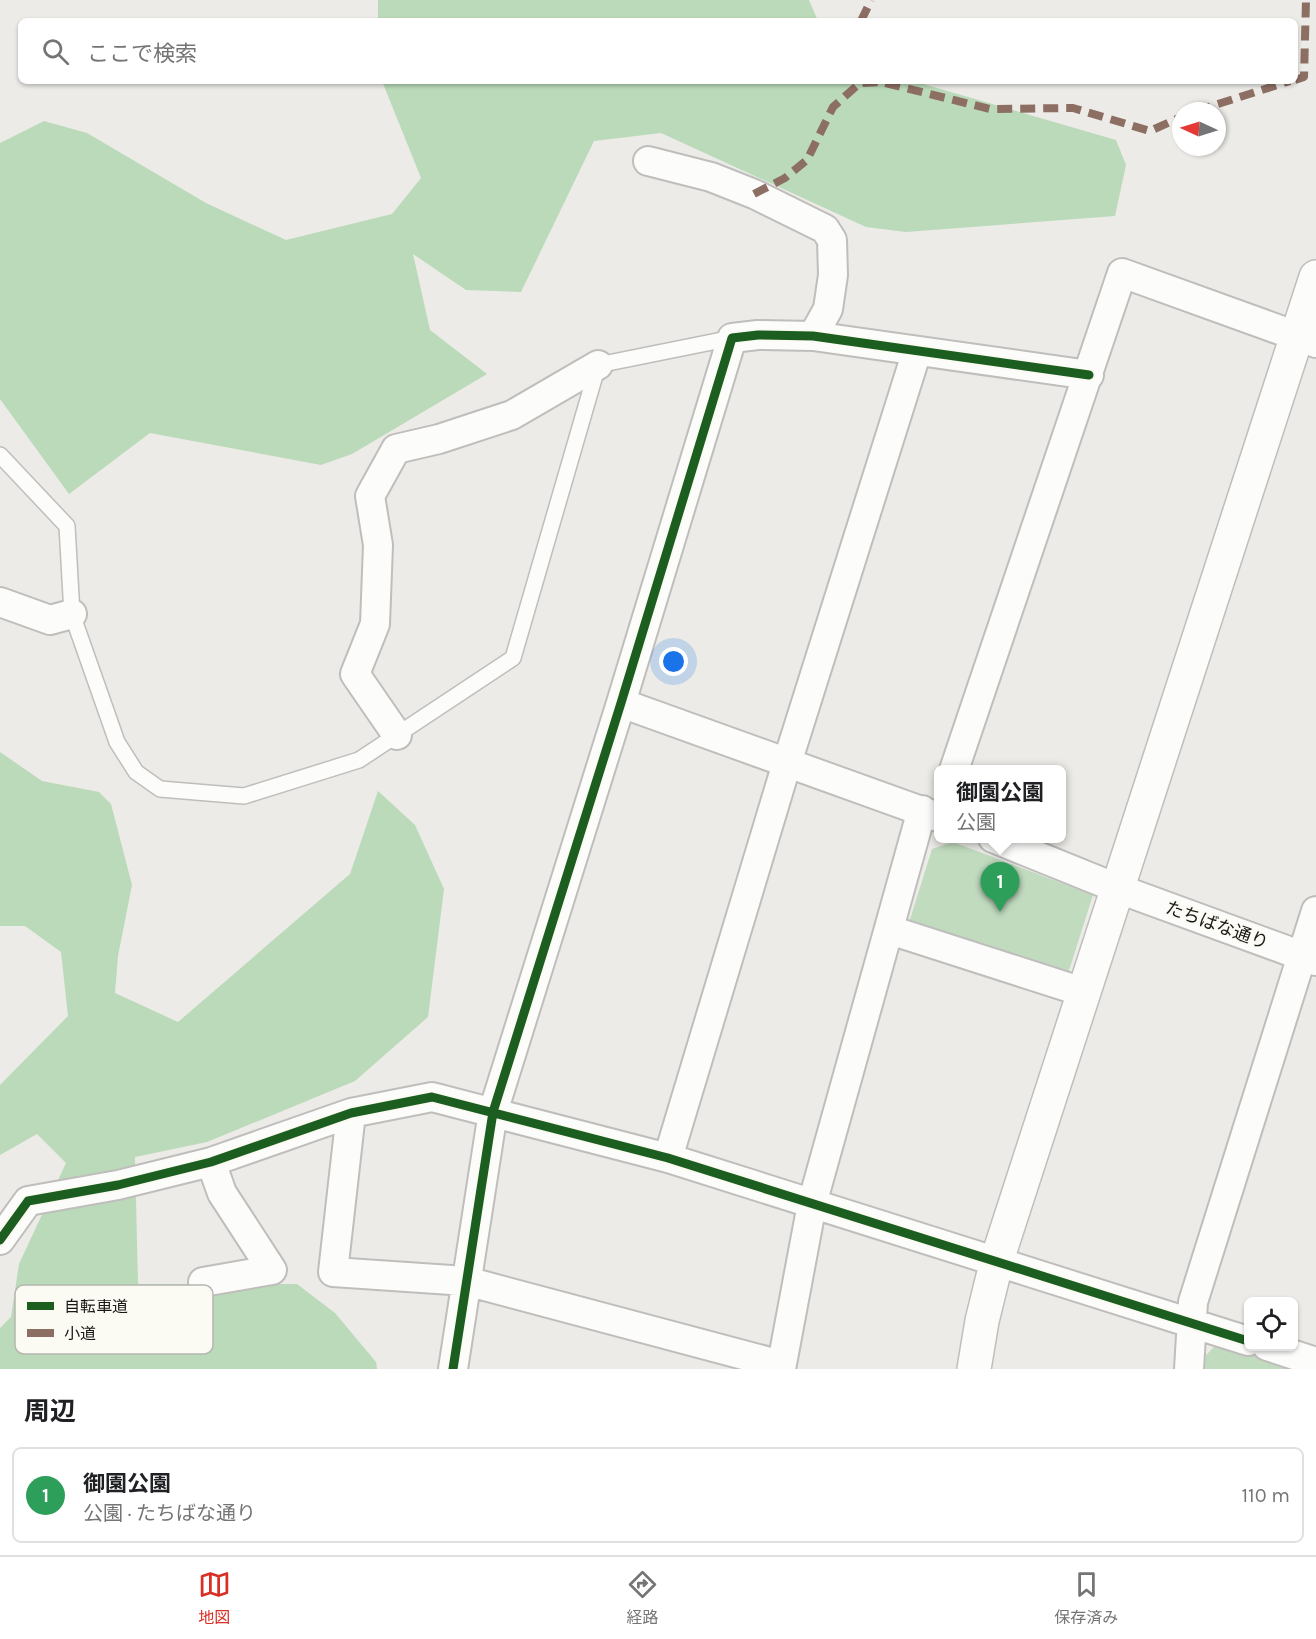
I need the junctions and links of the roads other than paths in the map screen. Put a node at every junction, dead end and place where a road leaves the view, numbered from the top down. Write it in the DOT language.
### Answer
graph roads {
  1 [pos="648,161"];
  2 [pos="1316,277"];
  3 [pos="813,336"];
  4 [pos="732,338"];
  5 [pos="1306,339"];
  6 [pos="917,351"];
  7 [pos="598,365"];
  8 [pos="1089,375"];
  9 [pos="0,455"];
  10 [pos="0,602"];
  11 [pos="72,614"];
  12 [pos="621,703"];
  13 [pos="397,735"];
  14 [pos="787,763"];
  15 [pos="956,765"];
  16 [pos="934,814"];
  17 [pos="1005,843"];
  18 [pos="1119,889"];
  19 [pos="1316,911"];
  20 [pos="890,930"];
  21 [pos="1309,958"];
  22 [pos="1083,992"];
  23 [pos="493,1112"];
  24 [pos="351,1113"];
  25 [pos="668,1158"];
  26 [pos="211,1162"];
  27 [pos="812,1204"];
  28 [pos="0,1240"];
  29 [pos="997,1260"];
  30 [pos="466,1281"];
  31 [pos="204,1282"];
  32 [pos="1190,1322"];
  33 [pos="1244,1340"];
  34 [pos="1280,1351"];
  35 [pos="1316,1362"];
  36 [pos="781,1367"];
  37 [pos="453,1369"];
  38 [pos="974,1369"];
  39 [pos="1189,1369"];
  1 -- 3 [label="street"];
  2 -- 5 [label="street"];
  3 -- 4 [label="street"];
  3 -- 6 [label="street"];
  4 -- 7 [label="lane"];
  4 -- 12 [label="street"];
  5 -- 8 [label="street"];
  5 -- 18 [label="street"];
  6 -- 8 [label="street"];
  6 -- 14 [label="street"];
  7 -- 13 [label="lane"];
  7 -- 13 [label="street"];
  8 -- 15 [label="street"];
  9 -- 11 [label="lane"];
  10 -- 11 [label="street"];
  11 -- 13 [label="lane"];
  12 -- 14 [label="street"];
  12 -- 23 [label="street"];
  14 -- 16 [label="street"];
  14 -- 25 [label="street"];
  16 -- 20 [label="street"];
  17 -- 18 [label="street, たちばな通り"];
  18 -- 21 [label="street, たちばな通り"];
  18 -- 22 [label="street"];
  19 -- 21 [label="street"];
  20 -- 22 [label="street"];
  20 -- 27 [label="street"];
  21 -- 32 [label="street"];
  22 -- 29 [label="street"];
  23 -- 24 [label="street"];
  23 -- 25 [label="street"];
  23 -- 30 [label="street"];
  24 -- 26 [label="street"];
  24 -- 30 [label="street"];
  25 -- 27 [label="street"];
  26 -- 28 [label="street"];
  26 -- 31 [label="street"];
  27 -- 29 [label="street"];
  27 -- 36 [label="street"];
  29 -- 32 [label="street"];
  29 -- 38 [label="street"];
  30 -- 36 [label="street"];
  30 -- 37 [label="street"];
  32 -- 33 [label="street"];
  32 -- 39 [label="street"];
  34 -- 35 [label="street"];
}
